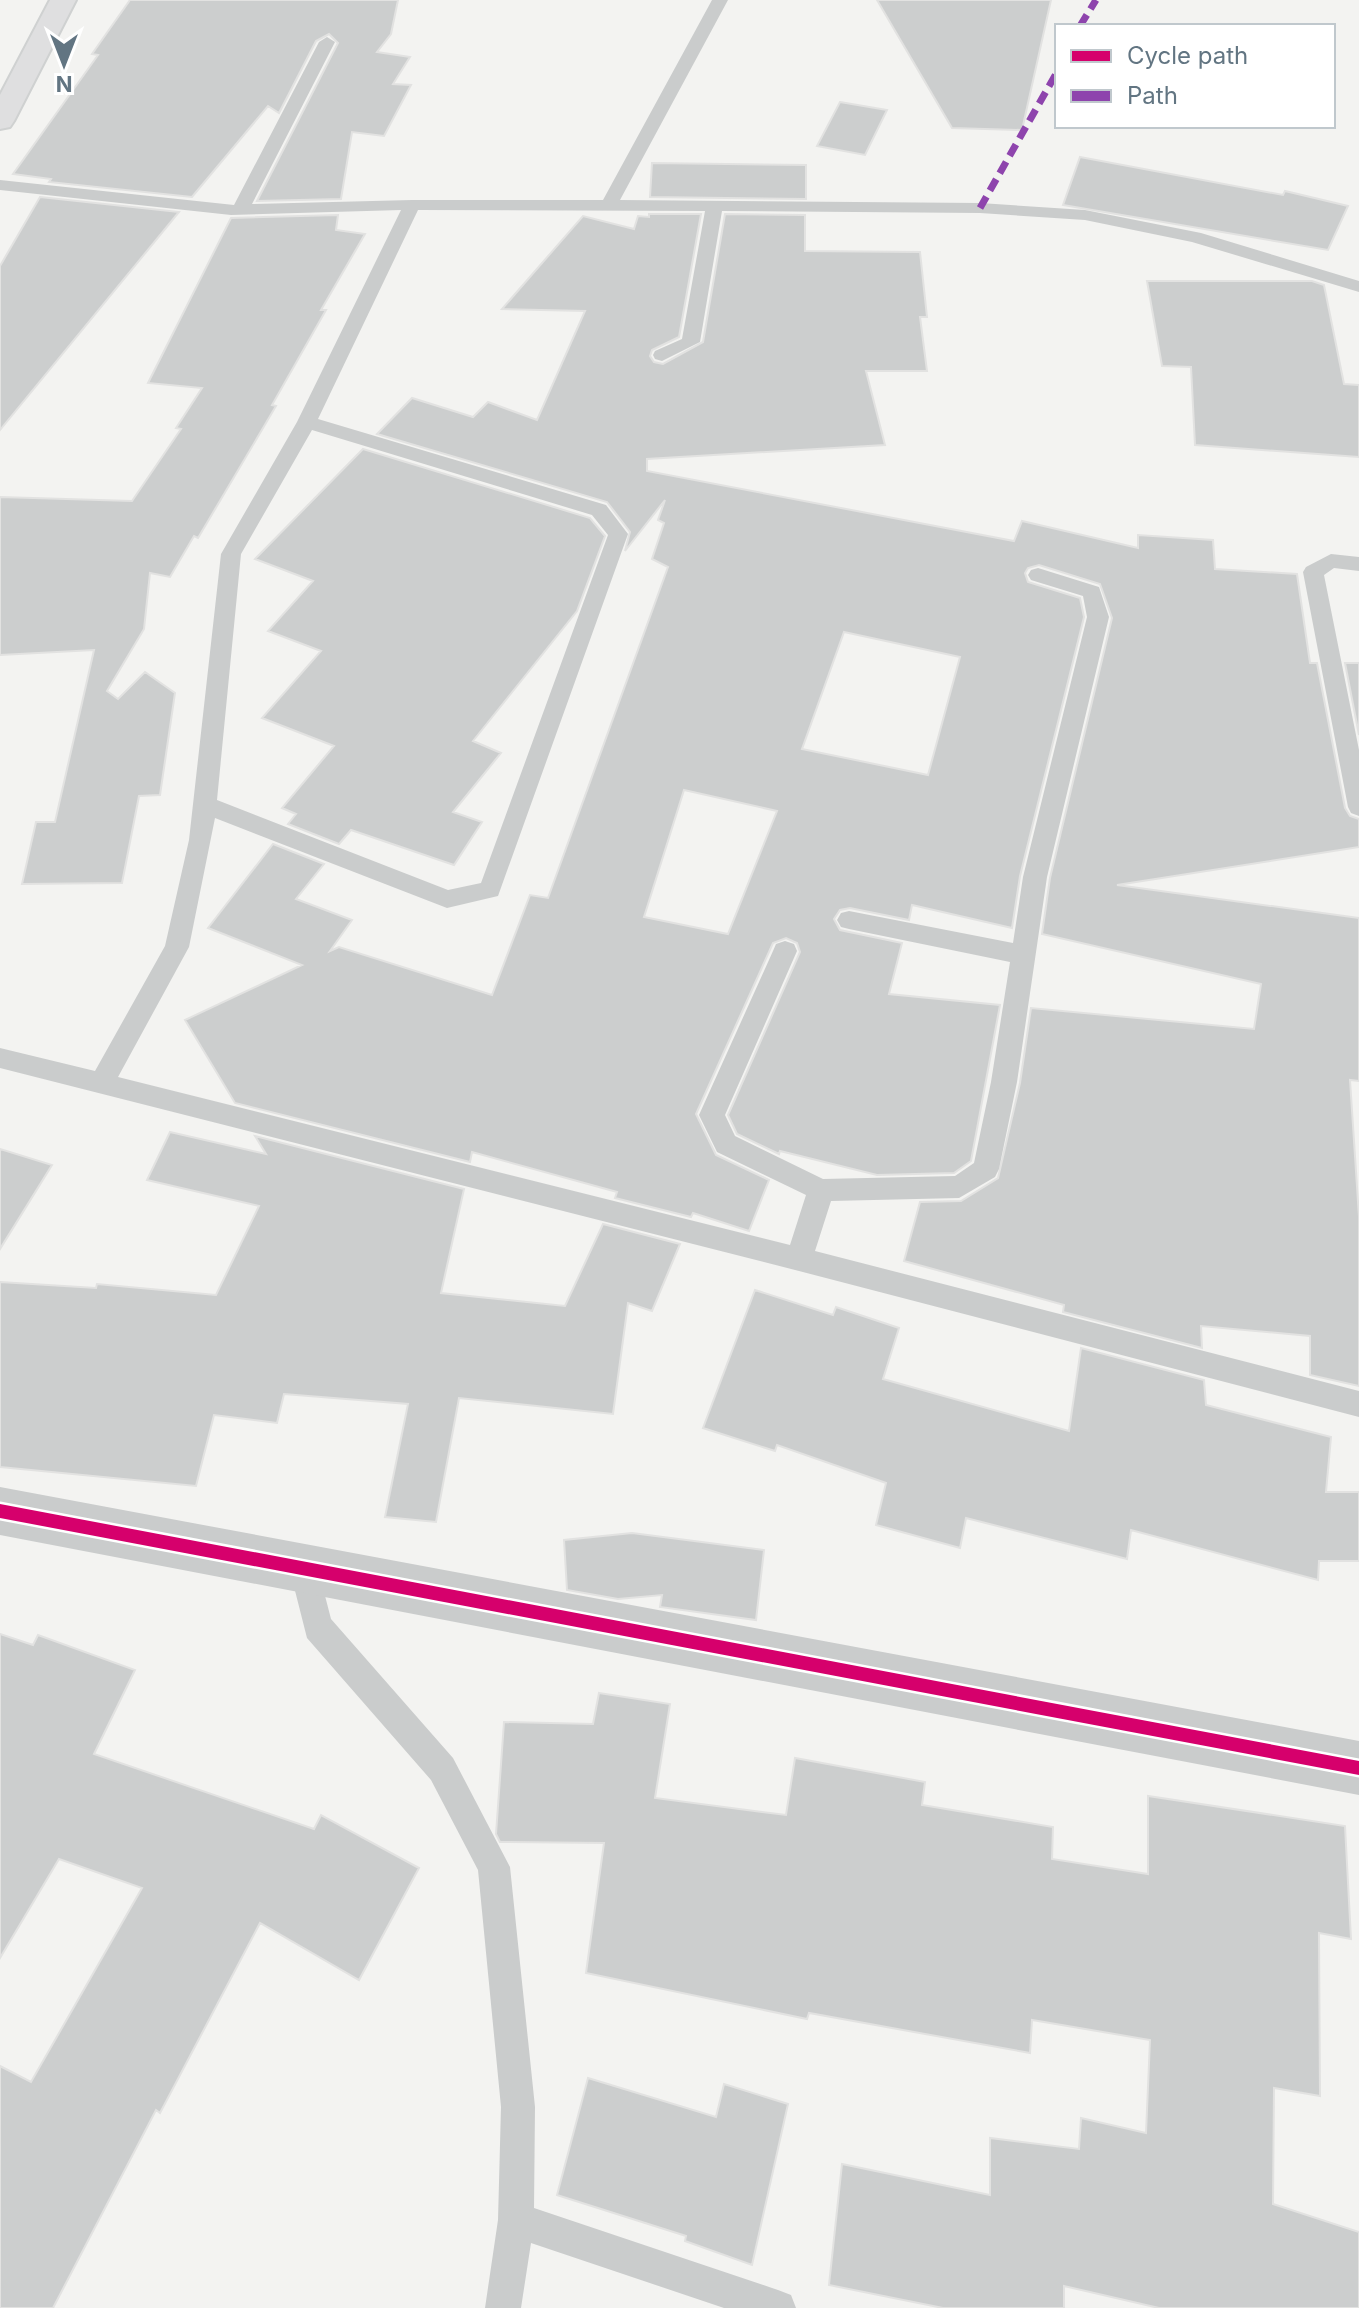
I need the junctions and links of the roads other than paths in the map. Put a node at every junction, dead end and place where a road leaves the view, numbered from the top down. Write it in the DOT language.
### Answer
graph roads {
  1 [pos="63,0"];
  2 [pos="720,0"];
  3 [pos="327,42"];
  4 [pos="0,121"];
  5 [pos="0,185"];
  6 [pos="412,205"];
  7 [pos="609,205"];
  8 [pos="714,206"];
  9 [pos="240,210"];
  10 [pos="1359,287"];
  11 [pos="662,355"];
  12 [pos="307,422"];
  13 [pos="1359,564"];
  14 [pos="1038,575"];
  15 [pos="205,805"];
  16 [pos="1359,807"];
  17 [pos="849,920"];
  18 [pos="785,951"];
  19 [pos="1023,955"];
  20 [pos="0,1058"];
  21 [pos="102,1082"];
  22 [pos="821,1190"];
  23 [pos="799,1259"];
  24 [pos="1359,1404"];
  25 [pos="0,1511"];
  26 [pos="304,1567"];
  27 [pos="1359,1768"];
  28 [pos="516,2220"];
  29 [pos="503,2308"];
  30 [pos="778,2308"];
  1 -- 4 [label="main road"];
  2 -- 7 [label="lane"];
  3 -- 9 [label="lane"];
  5 -- 9 [label="lane"];
  6 -- 7 [label="lane"];
  6 -- 9 [label="lane"];
  6 -- 12 [label="lane"];
  7 -- 8 [label="lane"];
  8 -- 10 [label="lane"];
  8 -- 11 [label="lane"];
  12 -- 15 [label="lane"];
  12 -- 15 [label="lane"];
  13 -- 16 [label="lane"];
  14 -- 19 [label="lane"];
  15 -- 21 [label="lane"];
  17 -- 19 [label="lane"];
  18 -- 22 [label="lane"];
  19 -- 22 [label="lane"];
  20 -- 21 [label="lane"];
  21 -- 23 [label="lane"];
  22 -- 23 [label="lane"];
  23 -- 24 [label="lane"];
  25 -- 26 [label="street"];
  26 -- 27 [label="street"];
  26 -- 28 [label="lane"];
  28 -- 29 [label="lane"];
  28 -- 30 [label="lane"];
}
